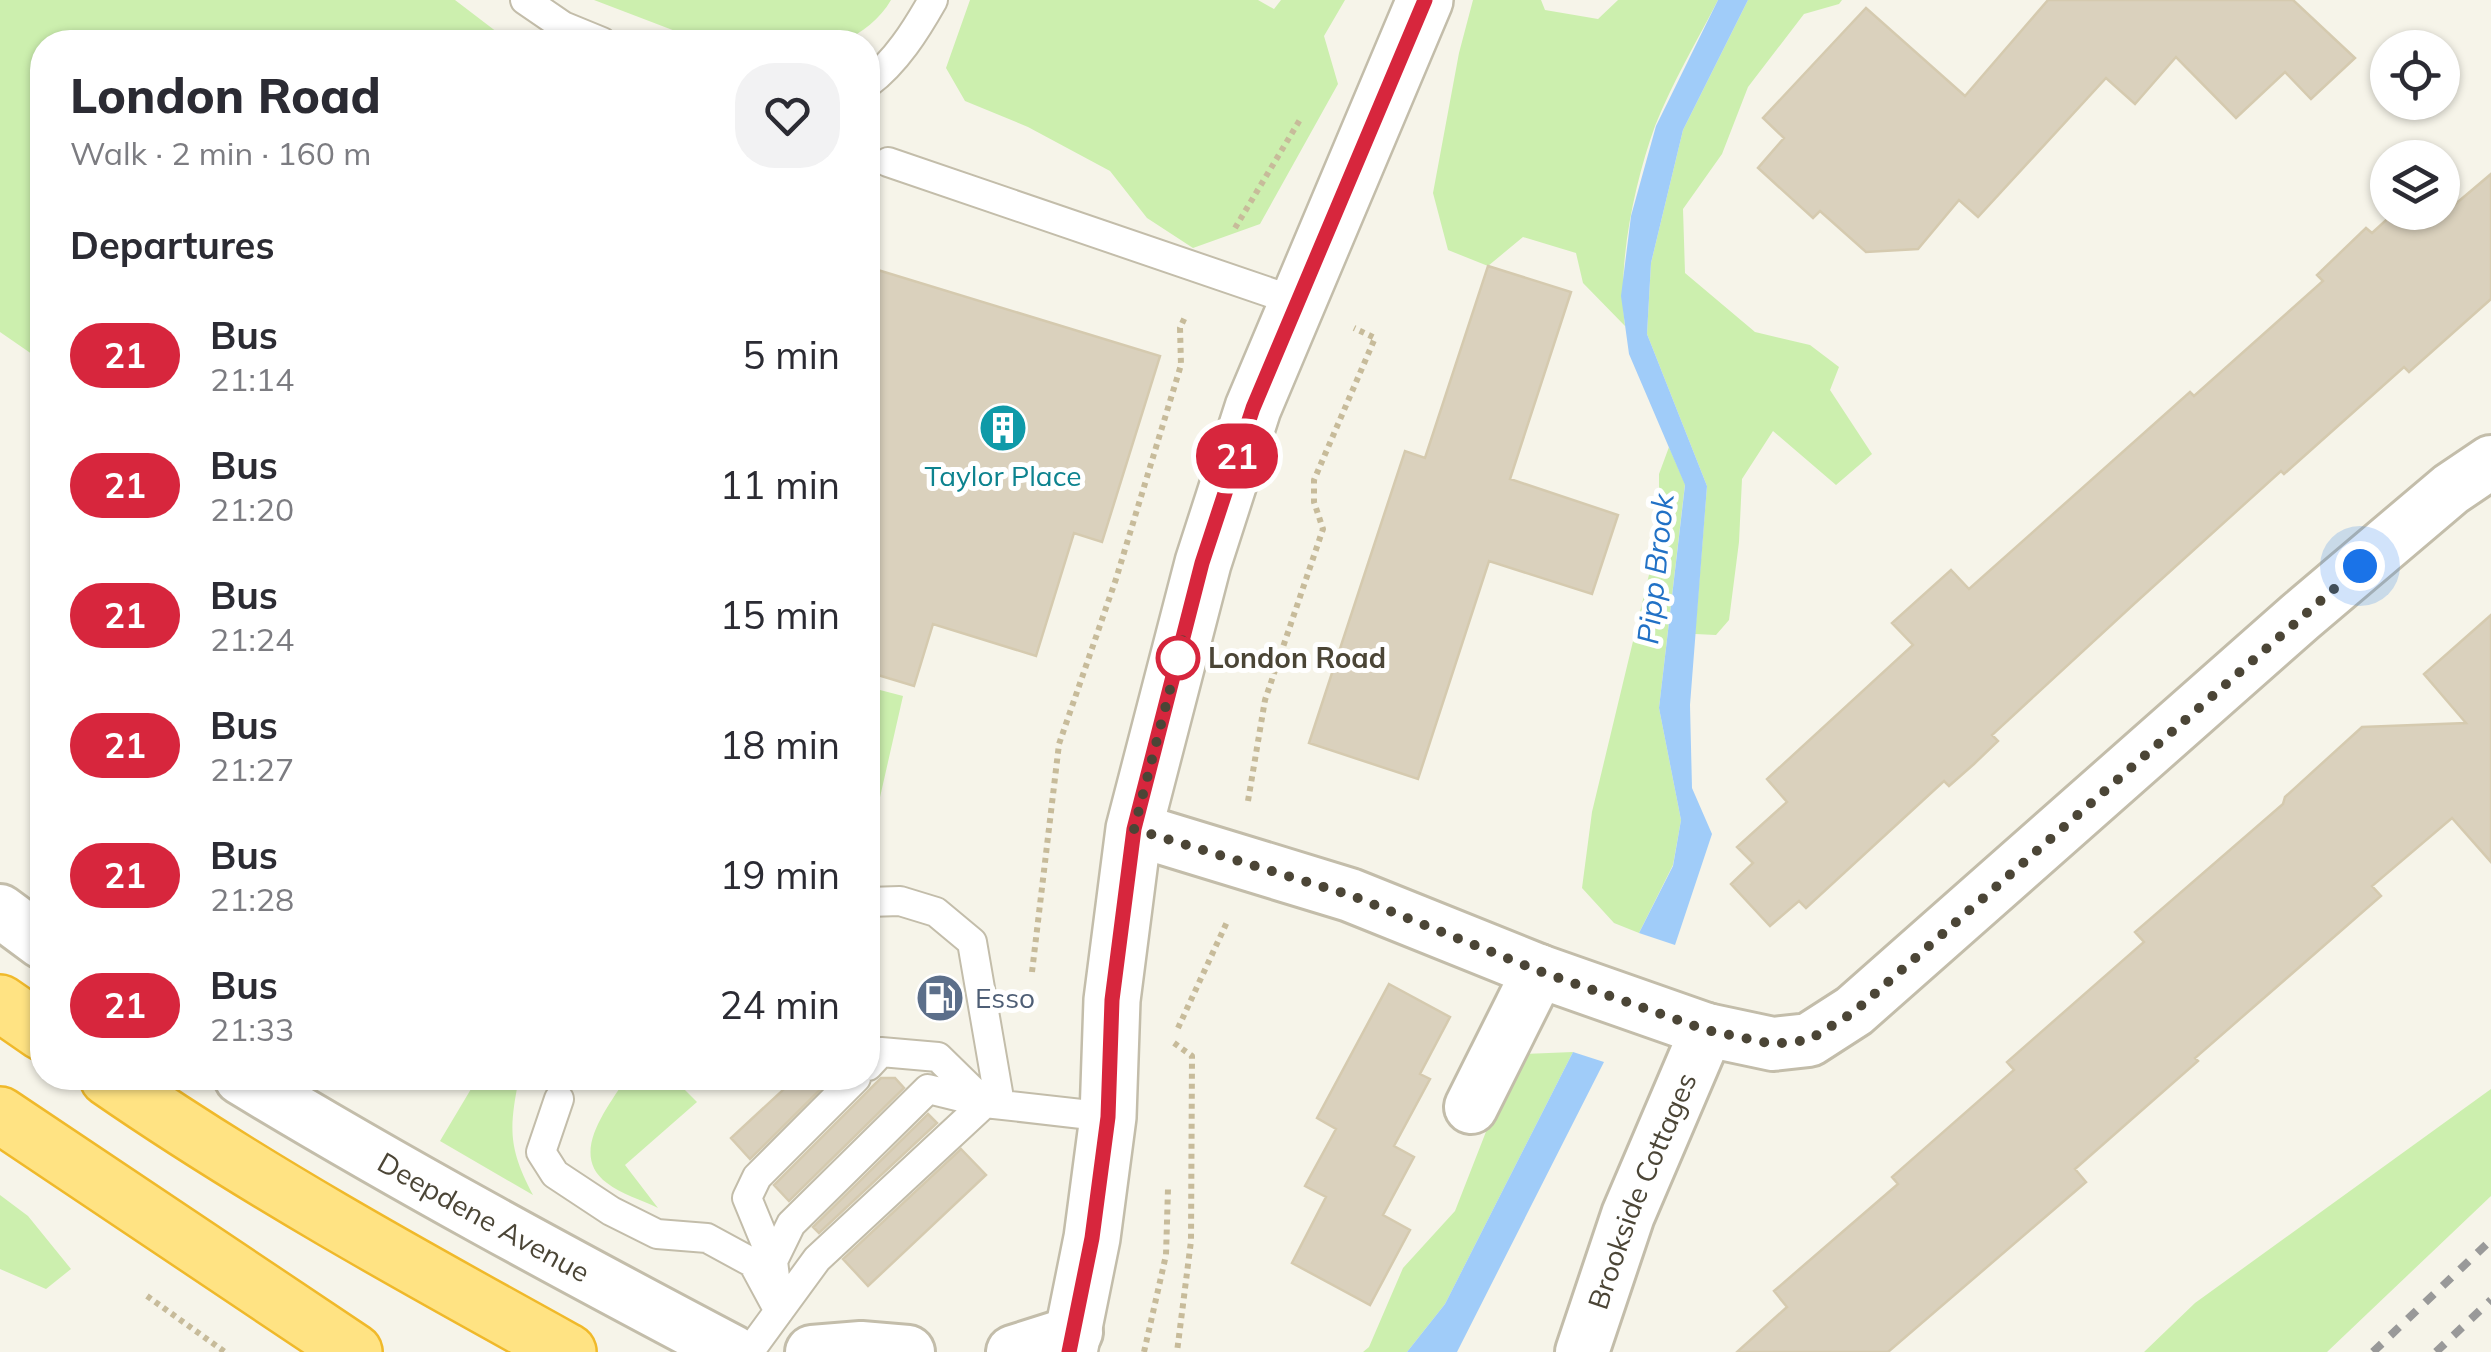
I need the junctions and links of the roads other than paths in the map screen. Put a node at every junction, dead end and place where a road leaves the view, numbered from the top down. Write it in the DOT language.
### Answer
graph roads {
  1 [pos="525,0"];
  2 [pos="933,0"];
  3 [pos="1425,0"];
  4 [pos="572,30"];
  5 [pos="880,75"];
  6 [pos="888,162"];
  7 [pos="1298,302"];
  8 [pos="2491,462"];
  9 [pos="1134,829"];
  10 [pos="880,902"];
  11 [pos="0,911"];
  12 [pos="30,933"];
  13 [pos="1539,971"];
  14 [pos="0,1003"];
  15 [pos="30,1024"];
  16 [pos="1706,1030"];
  17 [pos="880,1053"];
  18 [pos="125,1090"];
  19 [pos="262,1090"];
  20 [pos="844,1090"];
  21 [pos="560,1100"];
  22 [pos="992,1104"];
  23 [pos="1471,1107"];
  24 [pos="0,1115"];
  25 [pos="1108,1117"];
  26 [pos="772,1260"];
  27 [pos="778,1310"];
  28 [pos="1072,1342"];
  29 [pos="354,1352"];
  30 [pos="568,1352"];
  31 [pos="733,1352"];
  32 [pos="748,1352"];
  33 [pos="812,1352"];
  34 [pos="908,1352"];
  35 [pos="1014,1352"];
  36 [pos="1582,1352"];
  1 -- 4 [label="lane"];
  2 -- 5 [label="lane"];
  3 -- 7 [label="street"];
  6 -- 7 [label="lane"];
  7 -- 9 [label="street"];
  8 -- 16 [label="street"];
  9 -- 13 [label="street"];
  9 -- 25 [label="street"];
  10 -- 22 [label="lane"];
  11 -- 12 [label="street"];
  13 -- 16 [label="street"];
  13 -- 23 [label="street"];
  14 -- 15 [label="highway"];
  16 -- 36 [label="street, Brookside Cottages"];
  17 -- 22 [label="lane"];
  18 -- 30 [label="highway"];
  19 -- 31 [label="street, Deepdene Avenue"];
  20 -- 26 [label="lane"];
  21 -- 27 [label="lane"];
  22 -- 25 [label="lane"];
  22 -- 26 [label="lane"];
  22 -- 27 [label="lane"];
  24 -- 29 [label="highway"];
  25 -- 28 [label="street"];
  26 -- 27 [label="lane"];
  27 -- 32 [label="lane"];
  28 -- 35 [label="street"];
  33 -- 34 [label="street"];
}
